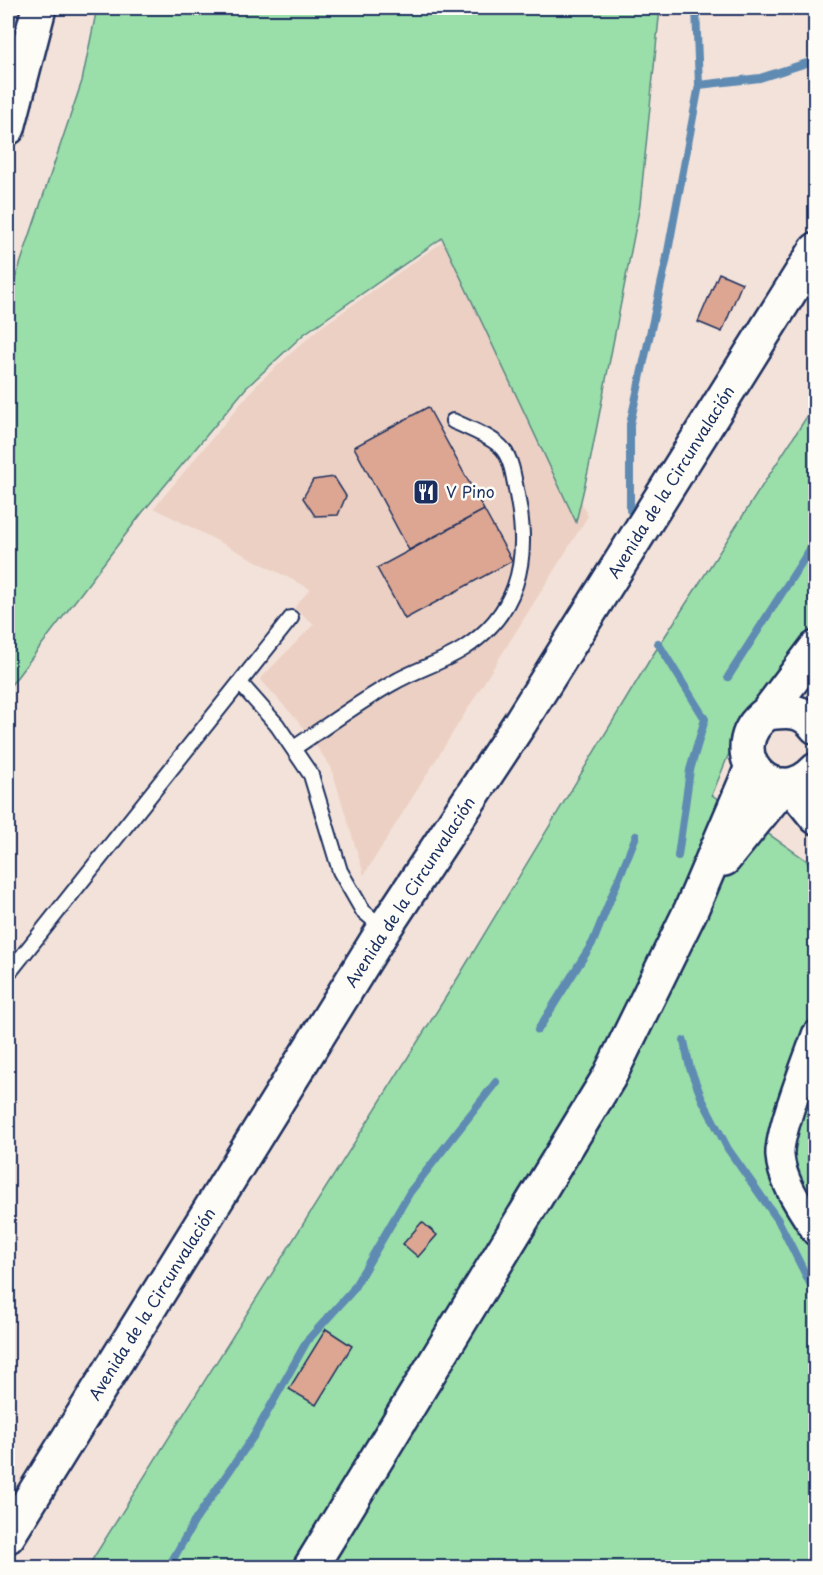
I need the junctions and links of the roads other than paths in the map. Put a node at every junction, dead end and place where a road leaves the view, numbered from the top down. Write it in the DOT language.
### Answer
graph roads {
  1 [pos="39,8"];
  2 [pos="8,128"];
  3 [pos="816,250"];
  4 [pos="453,421"];
  5 [pos="291,618"];
  6 [pos="816,648"];
  7 [pos="240,683"];
  8 [pos="767,713"];
  9 [pos="816,727"];
  10 [pos="294,748"];
  11 [pos="752,767"];
  12 [pos="797,780"];
  13 [pos="816,817"];
  14 [pos="694,904"];
  15 [pos="384,929"];
  16 [pos="8,974"];
  17 [pos="816,1035"];
  18 [pos="816,1232"];
  19 [pos="8,1536"];
  20 [pos="309,1568"];
  1 -- 2 [label="main road"];
  3 -- 15 [label="main road, Avenida de la Circunvalación"];
  4 -- 10 [label="lane"];
  5 -- 7 [label="lane"];
  6 -- 8 [label="main road"];
  7 -- 10 [label="lane"];
  7 -- 16 [label="lane"];
  8 -- 9 [label="main road"];
  8 -- 11 [label="main road"];
  10 -- 15 [label="lane"];
  11 -- 12 [label="main road"];
  11 -- 14 [label="main road"];
  12 -- 13 [label="main road"];
  12 -- 14 [label="main road"];
  14 -- 20 [label="main road"];
  15 -- 19 [label="main road, Avenida de la Circunvalación"];
  17 -- 18 [label="street"];
}
